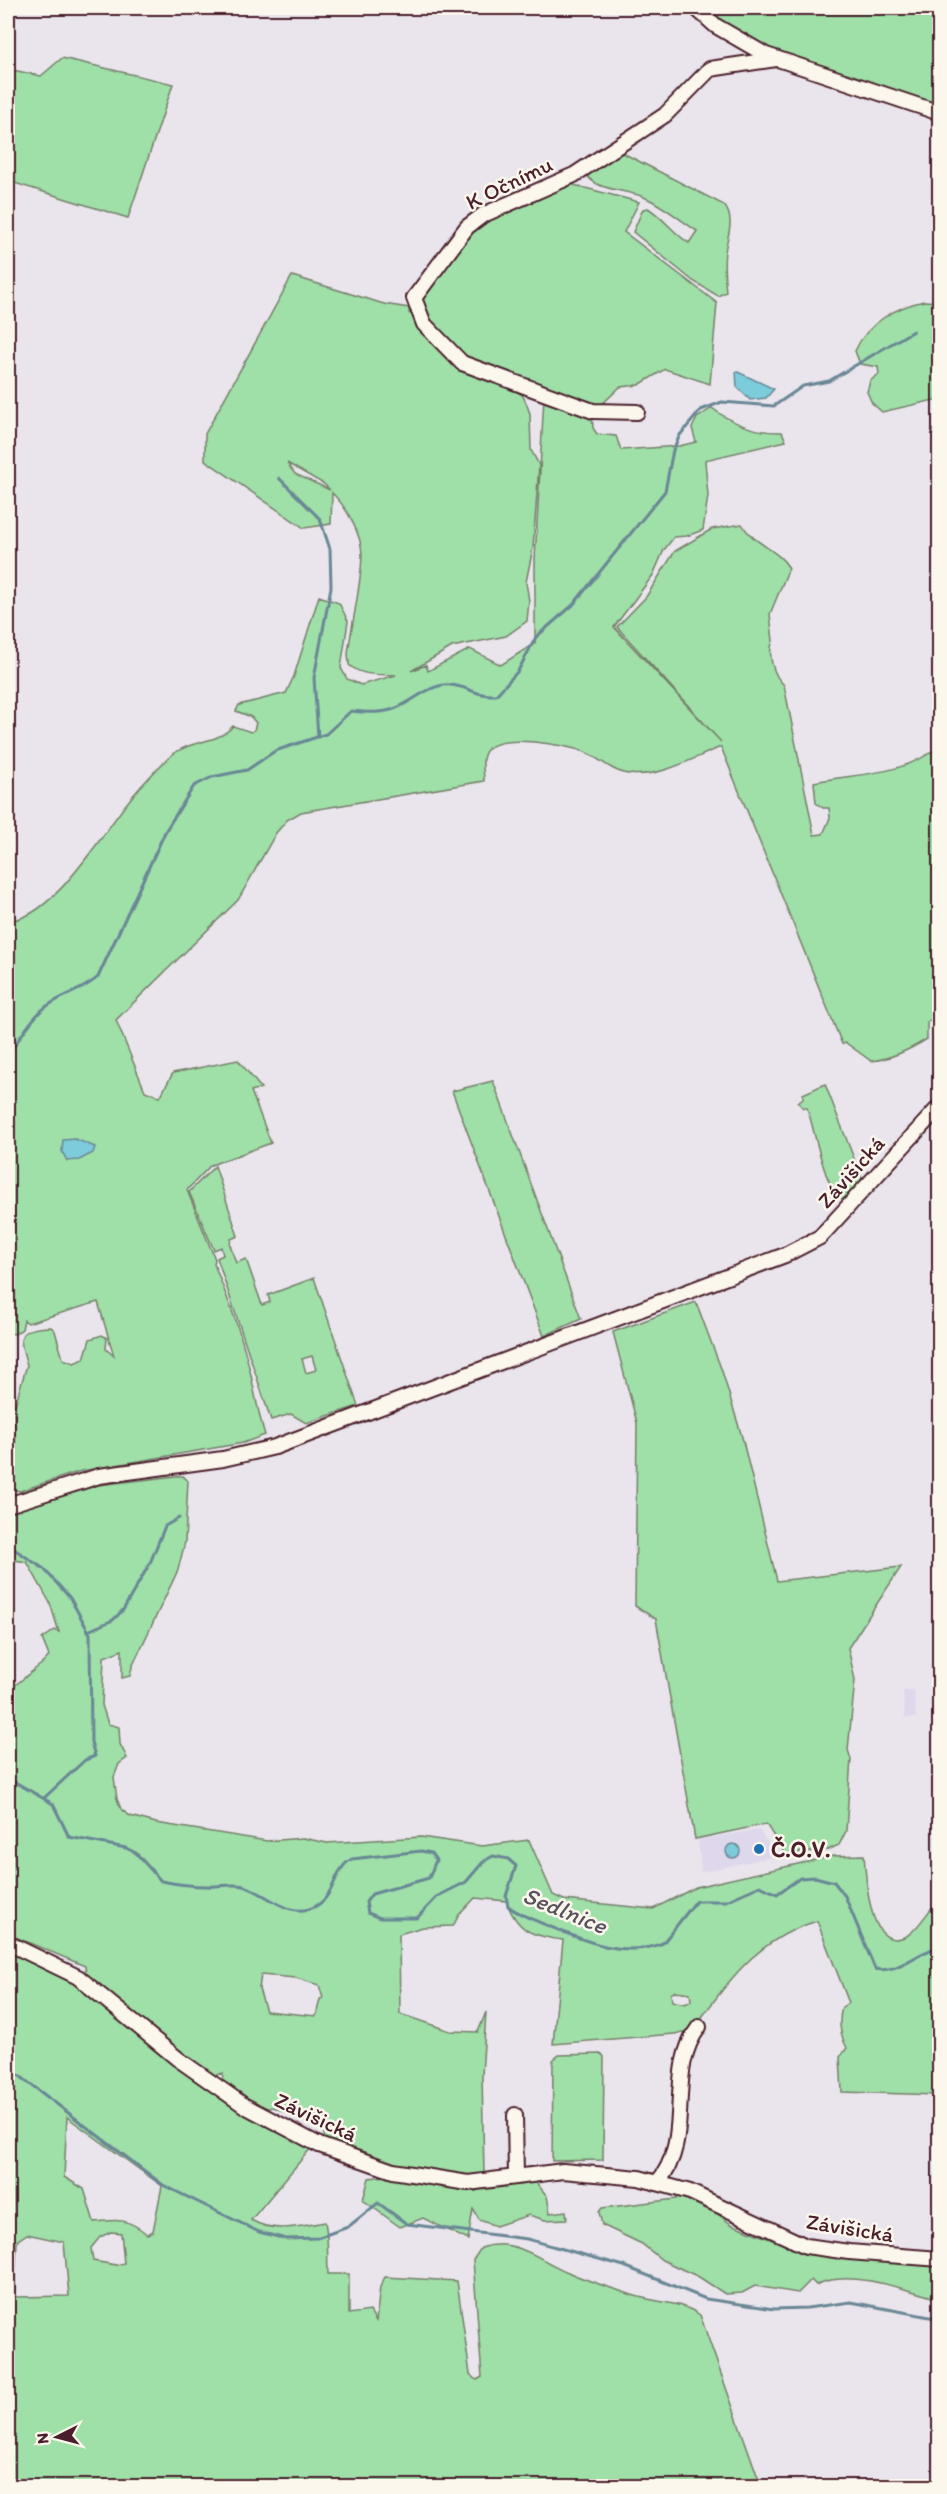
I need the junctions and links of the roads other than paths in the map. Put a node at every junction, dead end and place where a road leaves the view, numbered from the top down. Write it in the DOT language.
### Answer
graph roads {
  1 [pos="696,8"];
  2 [pos="776,59"];
  3 [pos="939,113"];
  4 [pos="636,412"];
  5 [pos="939,1106"];
  6 [pos="8,1505"];
  7 [pos="8,1943"];
  8 [pos="699,2027"];
  9 [pos="515,2115"];
  10 [pos="516,2177"];
  11 [pos="657,2183"];
  12 [pos="939,2259"];
  1 -- 2 [label="street, K Očnímu"];
  2 -- 3 [label="street, K Očnímu"];
  2 -- 4 [label="street, K Očnímu"];
  5 -- 6 [label="street, Závišická"];
  7 -- 10 [label="street, Závišická"];
  8 -- 11 [label="street"];
  9 -- 10 [label="street"];
  10 -- 11 [label="street, Závišická"];
  11 -- 12 [label="street, Závišická"];
}
